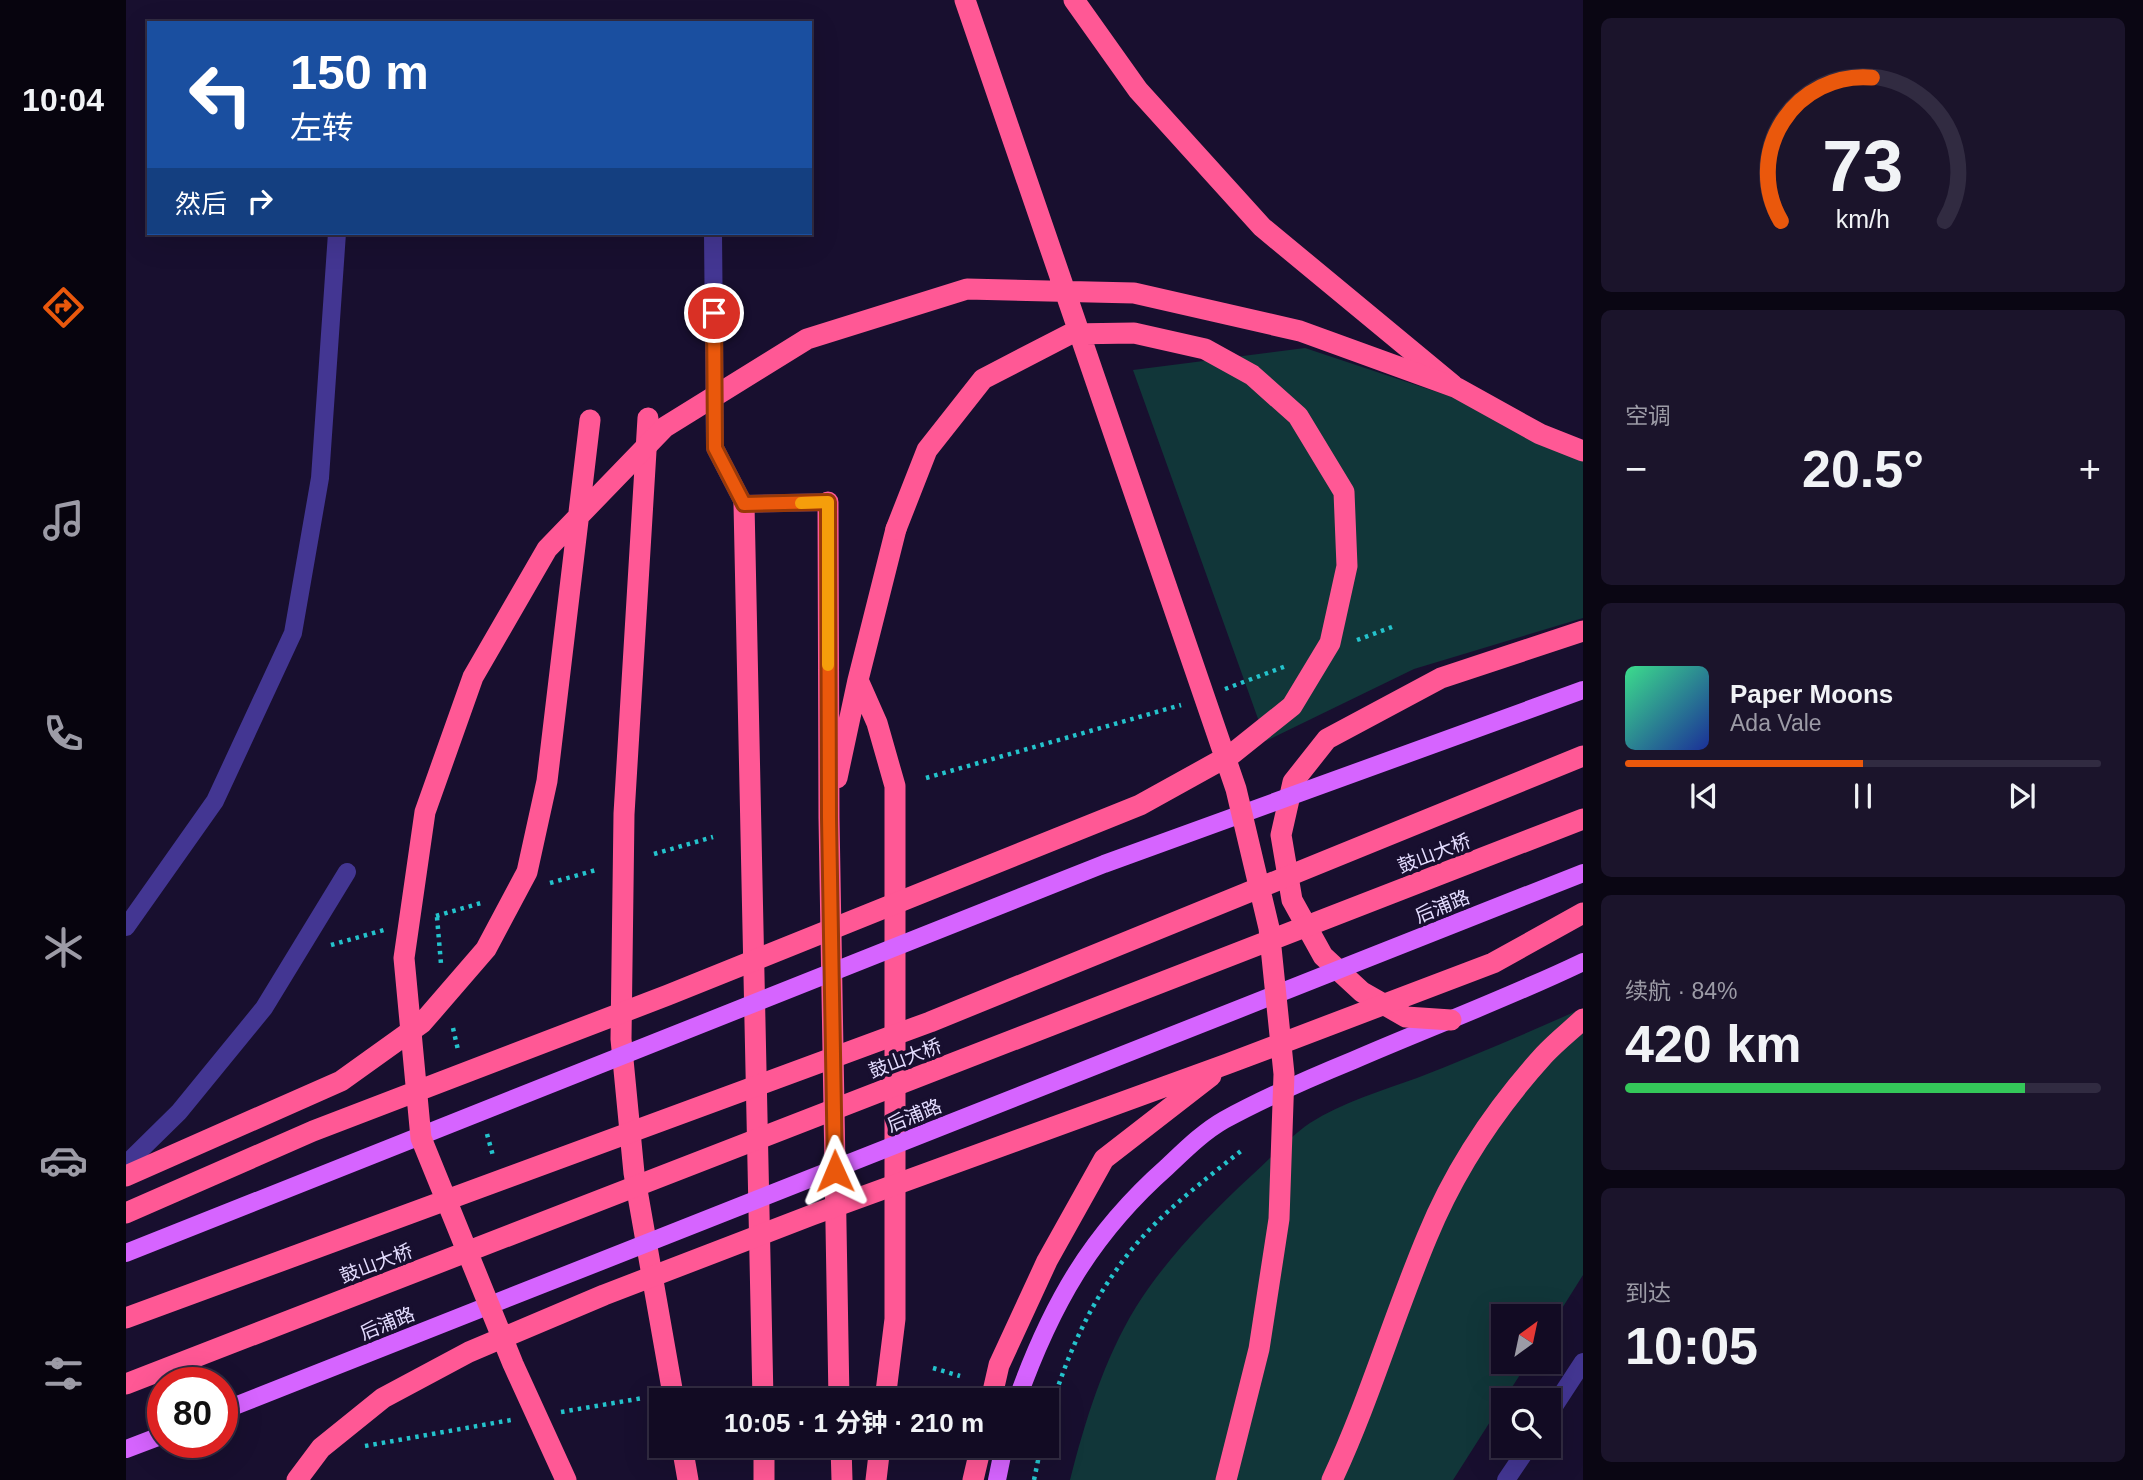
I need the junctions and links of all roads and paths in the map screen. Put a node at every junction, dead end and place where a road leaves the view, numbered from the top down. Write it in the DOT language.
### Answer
graph roads {
  1 [pos="965,0"];
  2 [pos="1074,0"];
  3 [pos="337,235"];
  4 [pos="713,235"];
  5 [pos="1457,388"];
  6 [pos="648,418"];
  7 [pos="590,420"];
  8 [pos="1583,451"];
  9 [pos="828,502"];
  10 [pos="744,504"];
  11 [pos="1583,631"];
  12 [pos="858,680"];
  13 [pos="1583,690"];
  14 [pos="1174,708"];
  15 [pos="1583,756"];
  16 [pos="926,778"];
  17 [pos="829,818"];
  18 [pos="1583,819"];
  19 [pos="713,837"];
  20 [pos="653,854"];
  21 [pos="346,872"];
  22 [pos="1583,873"];
  23 [pos="457,909"];
  24 [pos="1583,913"];
  25 [pos="425,919"];
  26 [pos="126,927"];
  27 [pos="386,930"];
  28 [pos="297,955"];
  29 [pos="1583,962"];
  30 [pos="1583,1019"];
  31 [pos="1451,1020"];
  32 [pos="1227,1064"];
  33 [pos="1241,1151"];
  34 [pos="126,1164"];
  35 [pos="126,1176"];
  36 [pos="126,1213"];
  37 [pos="126,1252"];
  38 [pos="126,1318"];
  39 [pos="1583,1362"];
  40 [pos="933,1368"];
  41 [pos="960,1376"];
  42 [pos="126,1384"];
  43 [pos="672,1388"];
  44 [pos="762,1388"];
  45 [pos="839,1388"];
  46 [pos="886,1388"];
  47 [pos="994,1388"];
  48 [pos="1022,1388"];
  49 [pos="1058,1388"];
  50 [pos="1561,1396"];
  51 [pos="238,1405"];
  52 [pos="147,1441"];
  53 [pos="126,1450"];
  54 [pos="684,1458"];
  55 [pos="764,1458"];
  56 [pos="841,1458"];
  57 [pos="879,1458"];
  58 [pos="978,1458"];
  59 [pos="1002,1458"];
  60 [pos="1039,1458"];
  61 [pos="1521,1458"];
  62 [pos="297,1480"];
  63 [pos="566,1480"];
  64 [pos="688,1480"];
  65 [pos="764,1480"];
  66 [pos="842,1480"];
  67 [pos="876,1480"];
  68 [pos="973,1480"];
  69 [pos="998,1480"];
  70 [pos="1034,1480"];
  71 [pos="1226,1480"];
  72 [pos="1332,1480"];
  73 [pos="1506,1480"];
  1 -- 71 [label="highway, bridge"];
  2 -- 5 [label="highway"];
  3 -- 26 [label="street"];
  4 -- 10 [label="street"];
  5 -- 8 [label="highway, bridge"];
  5 -- 63 [label="highway, bridge"];
  6 -- 43 [label="highway"];
  7 -- 35 [label="highway, bridge"];
  9 -- 10 [label="street"];
  9 -- 17 [label="highway"];
  10 -- 44 [label="highway"];
  11 -- 31 [label="highway"];
  12 -- 17 [label="highway"];
  12 -- 36 [label="highway, bridge"];
  12 -- 46 [label="highway"];
  13 -- 37 [label="main road, bridge"];
  14 -- 16 [label="path"];
  15 -- 38 [label="highway, 鼓山大桥, bridge"];
  17 -- 45 [label="highway"];
  18 -- 42 [label="highway, 鼓山大桥, bridge"];
  19 -- 20 [label="path"];
  21 -- 28 [label="street"];
  22 -- 51 [label="main road, 后浦路, bridge"];
  23 -- 25 [label="path"];
  24 -- 32 [label="highway, bridge"];
  27 -- 28 [label="path"];
  28 -- 34 [label="street"];
  29 -- 31 [label="main road"];
  30 -- 72 [label="highway"];
  31 -- 48 [label="main road"];
  32 -- 47 [label="highway, bridge"];
  32 -- 62 [label="highway, bridge"];
  33 -- 49 [label="path"];
  39 -- 50 [label="street"];
  40 -- 41 [label="path"];
  52 -- 53 [label="main road"];
  54 -- 64 [label="highway"];
  55 -- 65 [label="highway"];
  56 -- 66 [label="highway"];
  57 -- 67 [label="highway"];
  58 -- 68 [label="highway"];
  59 -- 69 [label="main road"];
  60 -- 70 [label="path"];
  61 -- 73 [label="street"];
}
